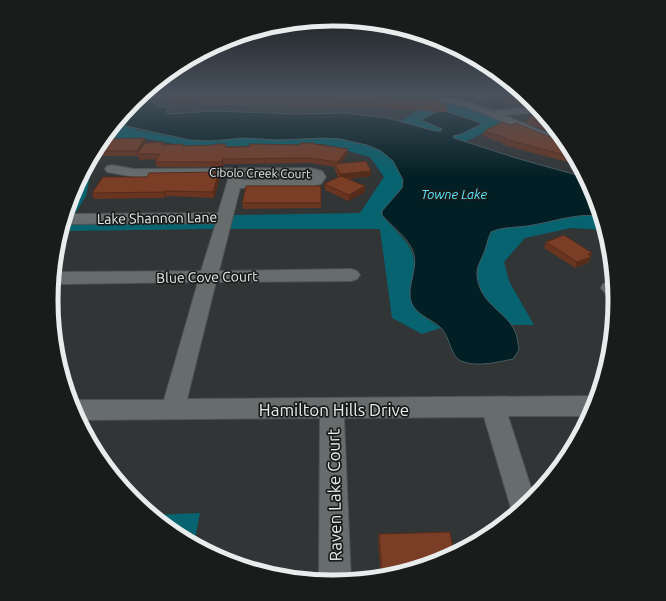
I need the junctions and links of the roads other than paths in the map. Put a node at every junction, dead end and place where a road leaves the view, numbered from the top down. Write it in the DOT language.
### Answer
graph roads {
  1 [pos="508,121"];
  2 [pos="555,139"];
  3 [pos="112,169"];
  4 [pos="235,178"];
  5 [pos="224,218"];
  6 [pos="71,219"];
  7 [pos="351,275"];
  8 [pos="208,277"];
  9 [pos="63,278"];
  10 [pos="587,406"];
  11 [pos="493,408"];
  12 [pos="174,409"];
  13 [pos="332,409"];
  14 [pos="81,410"];
  15 [pos="521,501"];
  16 [pos="336,575"];
  1 -- 2 [label="street"];
  3 -- 4 [label="street, Cibolo Creek Court"];
  4 -- 4 [label="street, Cibolo Creek Court"];
  4 -- 5 [label="street"];
  5 -- 6 [label="street, Lake Shannon Lane"];
  5 -- 8 [label="street"];
  7 -- 8 [label="street, Blue Cove Court"];
  8 -- 9 [label="street, Blue Cove Court"];
  8 -- 12 [label="street"];
  10 -- 11 [label="street, Hamilton Hills Drive"];
  11 -- 13 [label="street, Hamilton Hills Drive"];
  11 -- 15 [label="street"];
  12 -- 13 [label="street, Hamilton Hills Drive"];
  12 -- 14 [label="street, Hamilton Hills Drive"];
  13 -- 16 [label="street, Raven Lake Court"];
}
